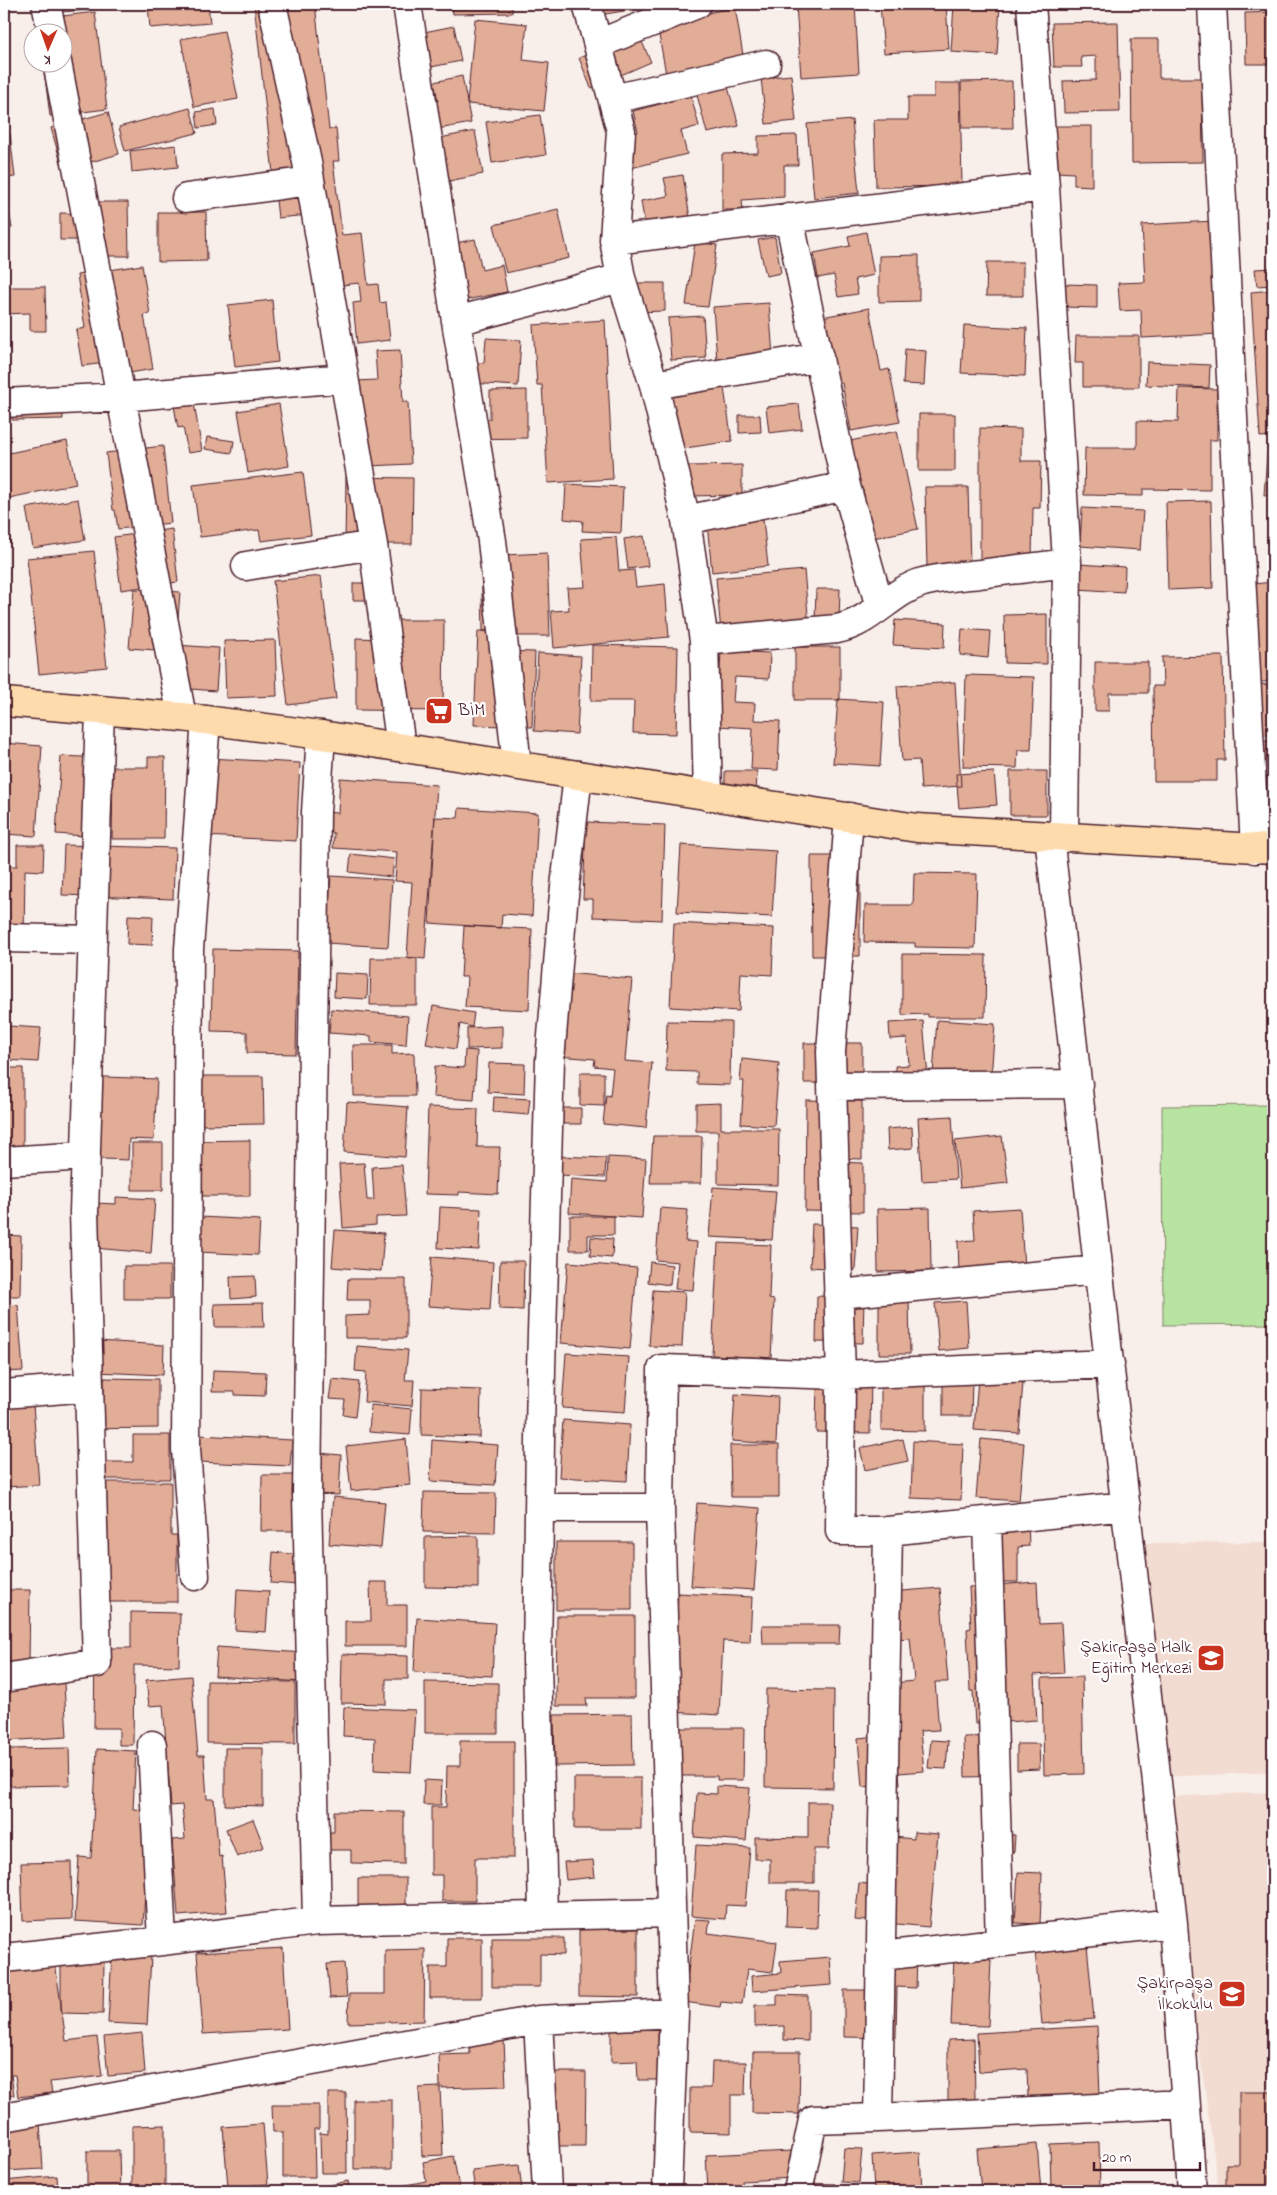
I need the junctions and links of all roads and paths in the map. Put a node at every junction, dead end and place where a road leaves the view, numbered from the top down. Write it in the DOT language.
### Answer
graph roads {
  1 [pos="46,4"];
  2 [pos="272,4"];
  3 [pos="407,4"];
  4 [pos="587,4"];
  5 [pos="697,4"];
  6 [pos="1031,4"];
  7 [pos="1212,4"];
  8 [pos="50,22"];
  9 [pos="598,44"];
  10 [pos="766,64"];
  11 [pos="59,72"];
  12 [pos="613,99"];
  13 [pos="310,181"];
  14 [pos="1045,187"];
  15 [pos="186,198"];
  16 [pos="789,218"];
  17 [pos="614,240"];
  18 [pos="621,278"];
  19 [pos="456,321"];
  20 [pos="819,358"];
  21 [pos="344,378"];
  22 [pos="654,385"];
  23 [pos="121,396"];
  24 [pos="4,403"];
  25 [pos="846,486"];
  26 [pos="686,520"];
  27 [pos="373,545"];
  28 [pos="1068,564"];
  29 [pos="246,566"];
  30 [pos="880,607"];
  31 [pos="704,641"];
  32 [pos="4,702"];
  33 [pos="100,710"];
  34 [pos="194,718"];
  35 [pos="321,735"];
  36 [pos="401,747"];
  37 [pos="517,765"];
  38 [pos="578,775"];
  39 [pos="708,796"];
  40 [pos="849,817"];
  41 [pos="1057,837"];
  42 [pos="1264,849"];
  43 [pos="4,938"];
  44 [pos="93,940"];
  45 [pos="1078,1084"];
  46 [pos="832,1086"];
  47 [pos="86,1156"];
  48 [pos="4,1161"];
  49 [pos="1099,1270"];
  50 [pos="838,1294"];
  51 [pos="1110,1364"];
  52 [pos="841,1375"];
  53 [pos="90,1387"];
  54 [pos="4,1394"];
  55 [pos="1126,1506"];
  56 [pos="539,1508"];
  57 [pos="660,1508"];
  58 [pos="987,1521"];
  59 [pos="888,1531"];
  60 [pos="194,1576"];
  61 [pos="4,1678"];
  62 [pos="152,1745"];
  63 [pos="671,1913"];
  64 [pos="543,1915"];
  65 [pos="317,1921"];
  66 [pos="1173,1923"];
  67 [pos="162,1941"];
  68 [pos="1000,1942"];
  69 [pos="881,1956"];
  70 [pos="4,1958"];
  71 [pos="674,2012"];
  72 [pos="538,2020"];
  73 [pos="1185,2104"];
  74 [pos="4,2117"];
  75 [pos="878,2118"];
  76 [pos="547,2191"];
  77 [pos="667,2191"];
  78 [pos="798,2191"];
  79 [pos="1192,2191"];
  1 -- 8 [label="street"];
  2 -- 13 [label="street"];
  3 -- 19 [label="street"];
  4 -- 9 [label="street"];
  5 -- 9 [label="street"];
  6 -- 14 [label="street"];
  7 -- 42 [label="street"];
  9 -- 12 [label="street"];
  10 -- 12 [label="street"];
  11 -- 23 [label="street"];
  12 -- 17 [label="street"];
  13 -- 15 [label="street"];
  13 -- 21 [label="street"];
  14 -- 16 [label="street"];
  14 -- 28 [label="street"];
  16 -- 17 [label="street"];
  16 -- 20 [label="street"];
  17 -- 18 [label="street"];
  18 -- 19 [label="street"];
  18 -- 22 [label="street"];
  19 -- 37 [label="street"];
  20 -- 22 [label="street"];
  20 -- 25 [label="street"];
  21 -- 23 [label="street"];
  21 -- 27 [label="street"];
  22 -- 26 [label="street"];
  23 -- 24 [label="street"];
  23 -- 34 [label="street"];
  25 -- 26 [label="street"];
  25 -- 30 [label="street"];
  26 -- 31 [label="street"];
  27 -- 29 [label="street"];
  27 -- 36 [label="street"];
  28 -- 30 [label="street"];
  28 -- 41 [label="street"];
  30 -- 31 [label="street"];
  31 -- 39 [label="street"];
  32 -- 33 [label="main road"];
  33 -- 34 [label="main road"];
  33 -- 44 [label="street"];
  34 -- 35 [label="main road"];
  34 -- 60 [label="street"];
  35 -- 36 [label="main road"];
  35 -- 65 [label="street"];
  36 -- 37 [label="main road"];
  37 -- 38 [label="main road"];
  38 -- 39 [label="main road"];
  38 -- 56 [label="street"];
  39 -- 40 [label="main road"];
  40 -- 41 [label="main road"];
  40 -- 46 [label="street"];
  41 -- 42 [label="main road"];
  41 -- 45 [label="street"];
  43 -- 44 [label="street"];
  44 -- 47 [label="street"];
  45 -- 46 [label="street"];
  45 -- 49 [label="street"];
  46 -- 50 [label="street"];
  47 -- 48 [label="street"];
  47 -- 53 [label="street"];
  49 -- 50 [label="street"];
  49 -- 51 [label="street"];
  50 -- 52 [label="street"];
  51 -- 52 [label="street"];
  51 -- 55 [label="street"];
  52 -- 57 [label="street"];
  52 -- 59 [label="street"];
  53 -- 54 [label="street"];
  53 -- 61 [label="street"];
  55 -- 58 [label="street"];
  55 -- 66 [label="street"];
  56 -- 57 [label="street"];
  56 -- 64 [label="street"];
  57 -- 63 [label="street"];
  58 -- 59 [label="street"];
  58 -- 68 [label="street"];
  59 -- 69 [label="street"];
  62 -- 67 [label="street"];
  63 -- 64 [label="street"];
  63 -- 71 [label="street"];
  64 -- 65 [label="street"];
  65 -- 67 [label="street"];
  66 -- 68 [label="street"];
  66 -- 73 [label="street"];
  67 -- 70 [label="street"];
  68 -- 69 [label="street"];
  69 -- 75 [label="street"];
  71 -- 72 [label="street"];
  71 -- 77 [label="street"];
  72 -- 74 [label="street"];
  72 -- 76 [label="street"];
  73 -- 75 [label="street"];
  73 -- 79 [label="street"];
  75 -- 78 [label="street"];
}
